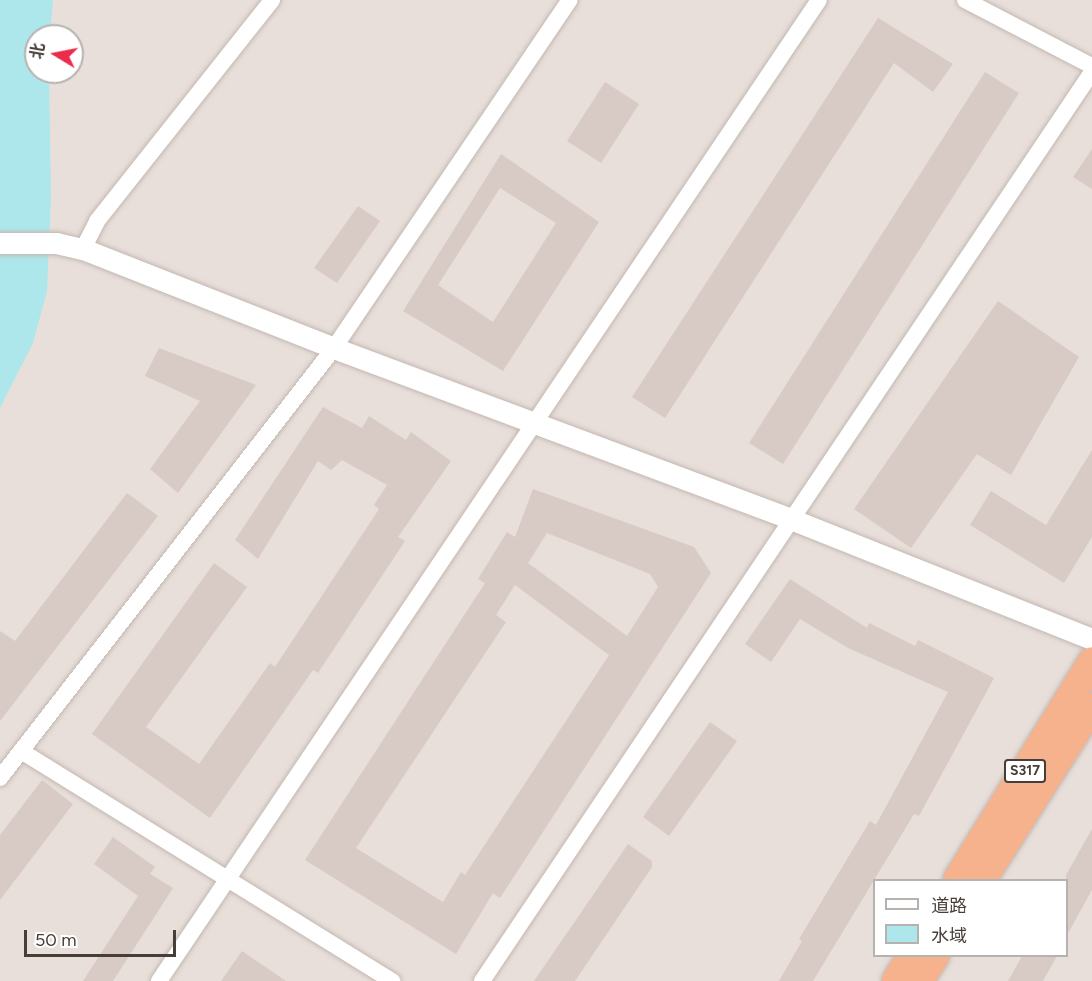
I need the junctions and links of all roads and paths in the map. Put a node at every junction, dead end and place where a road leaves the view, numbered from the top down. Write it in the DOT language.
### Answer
graph roads {
  1 [pos="272,0"];
  2 [pos="570,0"];
  3 [pos="819,0"];
  4 [pos="965,0"];
  5 [pos="1092,66"];
  6 [pos="1092,72"];
  7 [pos="0,243"];
  8 [pos="83,249"];
  9 [pos="334,348"];
  10 [pos="535,421"];
  11 [pos="793,520"];
  12 [pos="1092,639"];
  13 [pos="1092,661"];
  14 [pos="1092,707"];
  15 [pos="21,751"];
  16 [pos="0,778"];
  17 [pos="230,879"];
  18 [pos="958,879"];
  19 [pos="983,879"];
  20 [pos="910,957"];
  21 [pos="934,957"];
  22 [pos="159,981"];
  23 [pos="392,981"];
  24 [pos="482,981"];
  25 [pos="896,981"];
  26 [pos="919,981"];
  1 -- 8 [label="street"];
  2 -- 9 [label="street"];
  3 -- 10 [label="street"];
  4 -- 5 [label="street"];
  6 -- 11 [label="street"];
  7 -- 8 [label="street"];
  8 -- 9 [label="street"];
  9 -- 10 [label="street"];
  9 -- 15 [label="street"];
  10 -- 11 [label="street"];
  10 -- 17 [label="street"];
  11 -- 12 [label="street"];
  11 -- 24 [label="street"];
  13 -- 18 [label="highway, S317"];
  14 -- 19 [label="highway, S317"];
  15 -- 16 [label="street"];
  15 -- 17 [label="street"];
  17 -- 22 [label="street"];
  17 -- 23 [label="street"];
  20 -- 25 [label="highway"];
  21 -- 26 [label="highway"];
}
